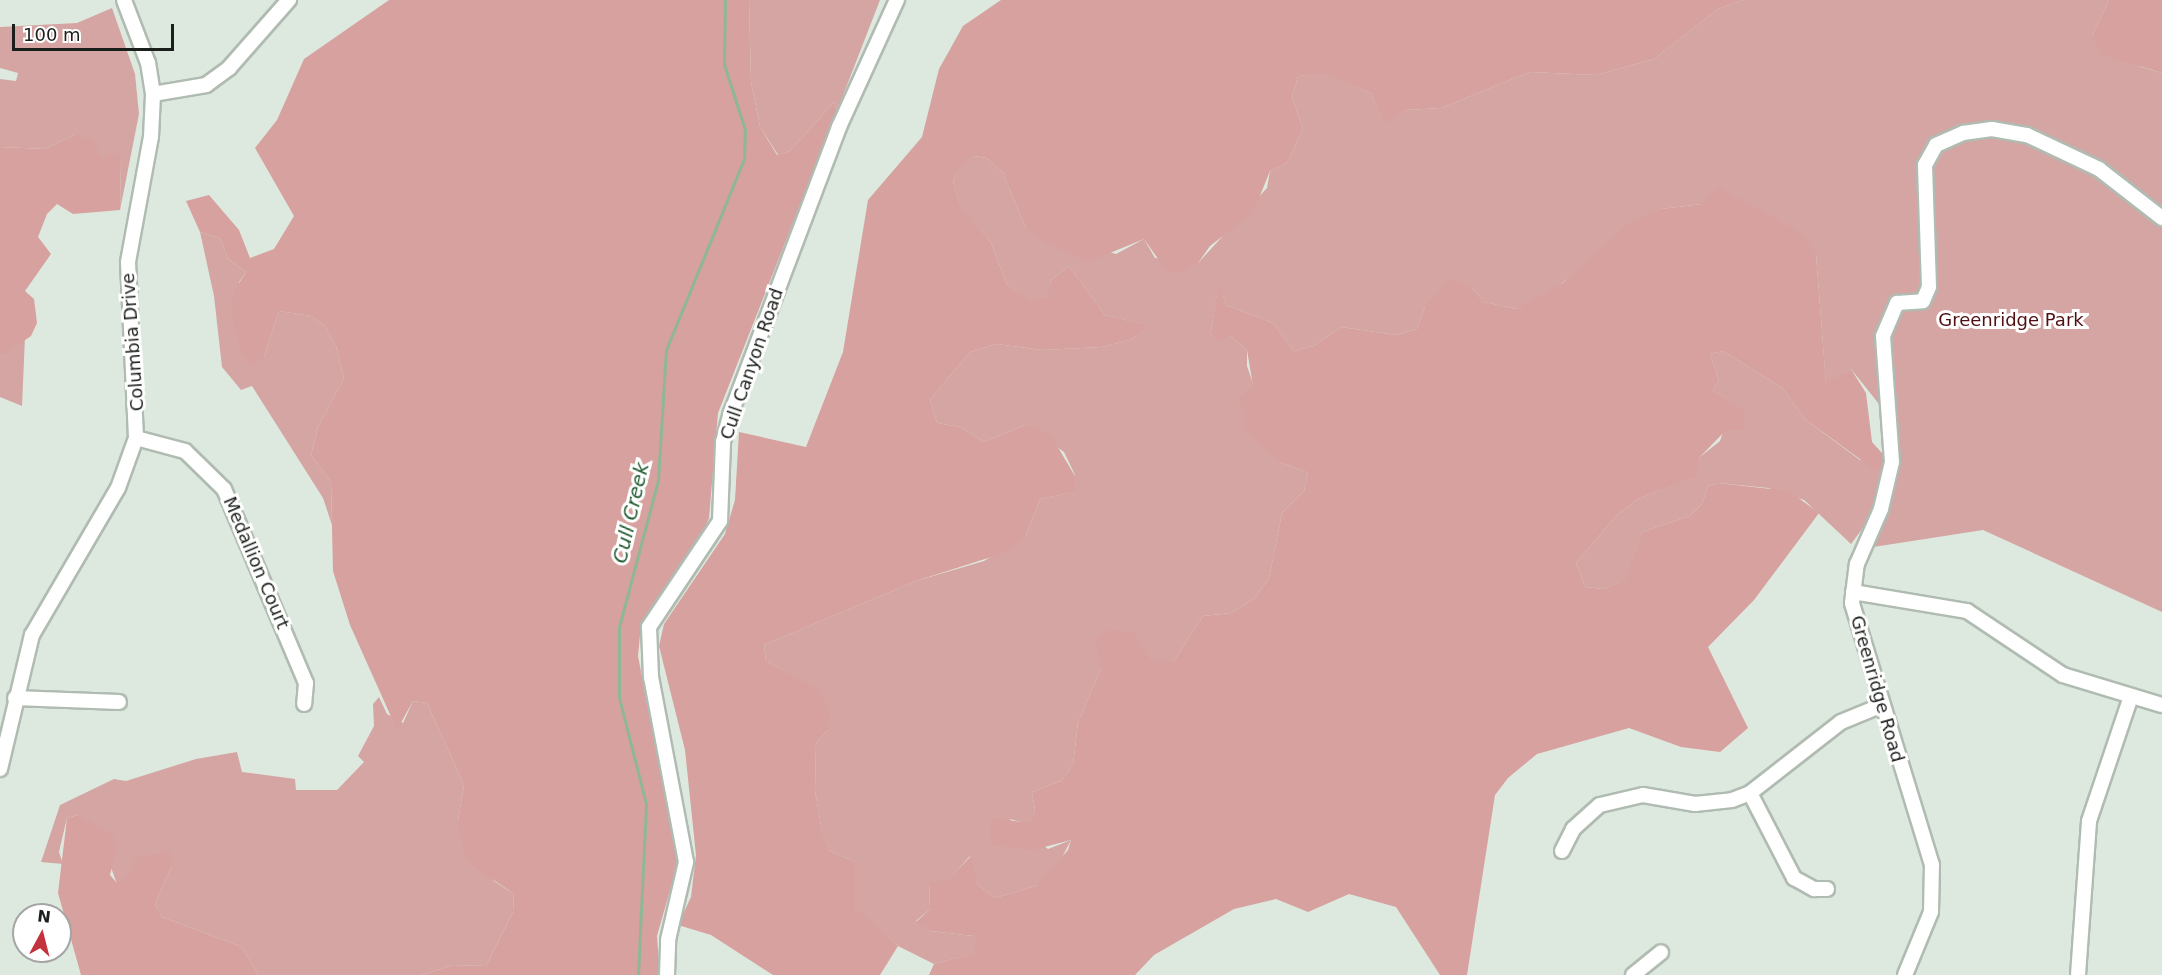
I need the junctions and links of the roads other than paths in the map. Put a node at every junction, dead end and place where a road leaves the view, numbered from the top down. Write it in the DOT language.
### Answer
graph roads {
  1 [pos="124,0"];
  2 [pos="289,0"];
  3 [pos="897,0"];
  4 [pos="153,94"];
  5 [pos="2162,218"];
  6 [pos="136,438"];
  7 [pos="1853,592"];
  8 [pos="2131,696"];
  9 [pos="15,698"];
  10 [pos="119,702"];
  11 [pos="304,704"];
  12 [pos="2162,705"];
  13 [pos="1880,706"];
  14 [pos="0,769"];
  15 [pos="1750,793"];
  16 [pos="1562,851"];
  17 [pos="1827,889"];
  18 [pos="1661,952"];
  19 [pos="667,975"];
  20 [pos="1633,975"];
  21 [pos="1905,975"];
  22 [pos="2078,975"];
  1 -- 4 [label="street, Columbia Drive"];
  2 -- 4 [label="street"];
  3 -- 19 [label="street, Cull Canyon Road"];
  4 -- 6 [label="street, Columbia Drive"];
  5 -- 7 [label="street, Greenridge Road"];
  6 -- 9 [label="street, Columbia Drive"];
  6 -- 11 [label="street, Medallion Court"];
  7 -- 8 [label="street"];
  7 -- 13 [label="street, Greenridge Road"];
  8 -- 12 [label="street"];
  8 -- 22 [label="street"];
  9 -- 10 [label="street"];
  9 -- 14 [label="street, Columbia Drive"];
  13 -- 15 [label="street"];
  13 -- 21 [label="street, Greenridge Road"];
  15 -- 16 [label="street"];
  15 -- 17 [label="street"];
  18 -- 20 [label="street"];
}
